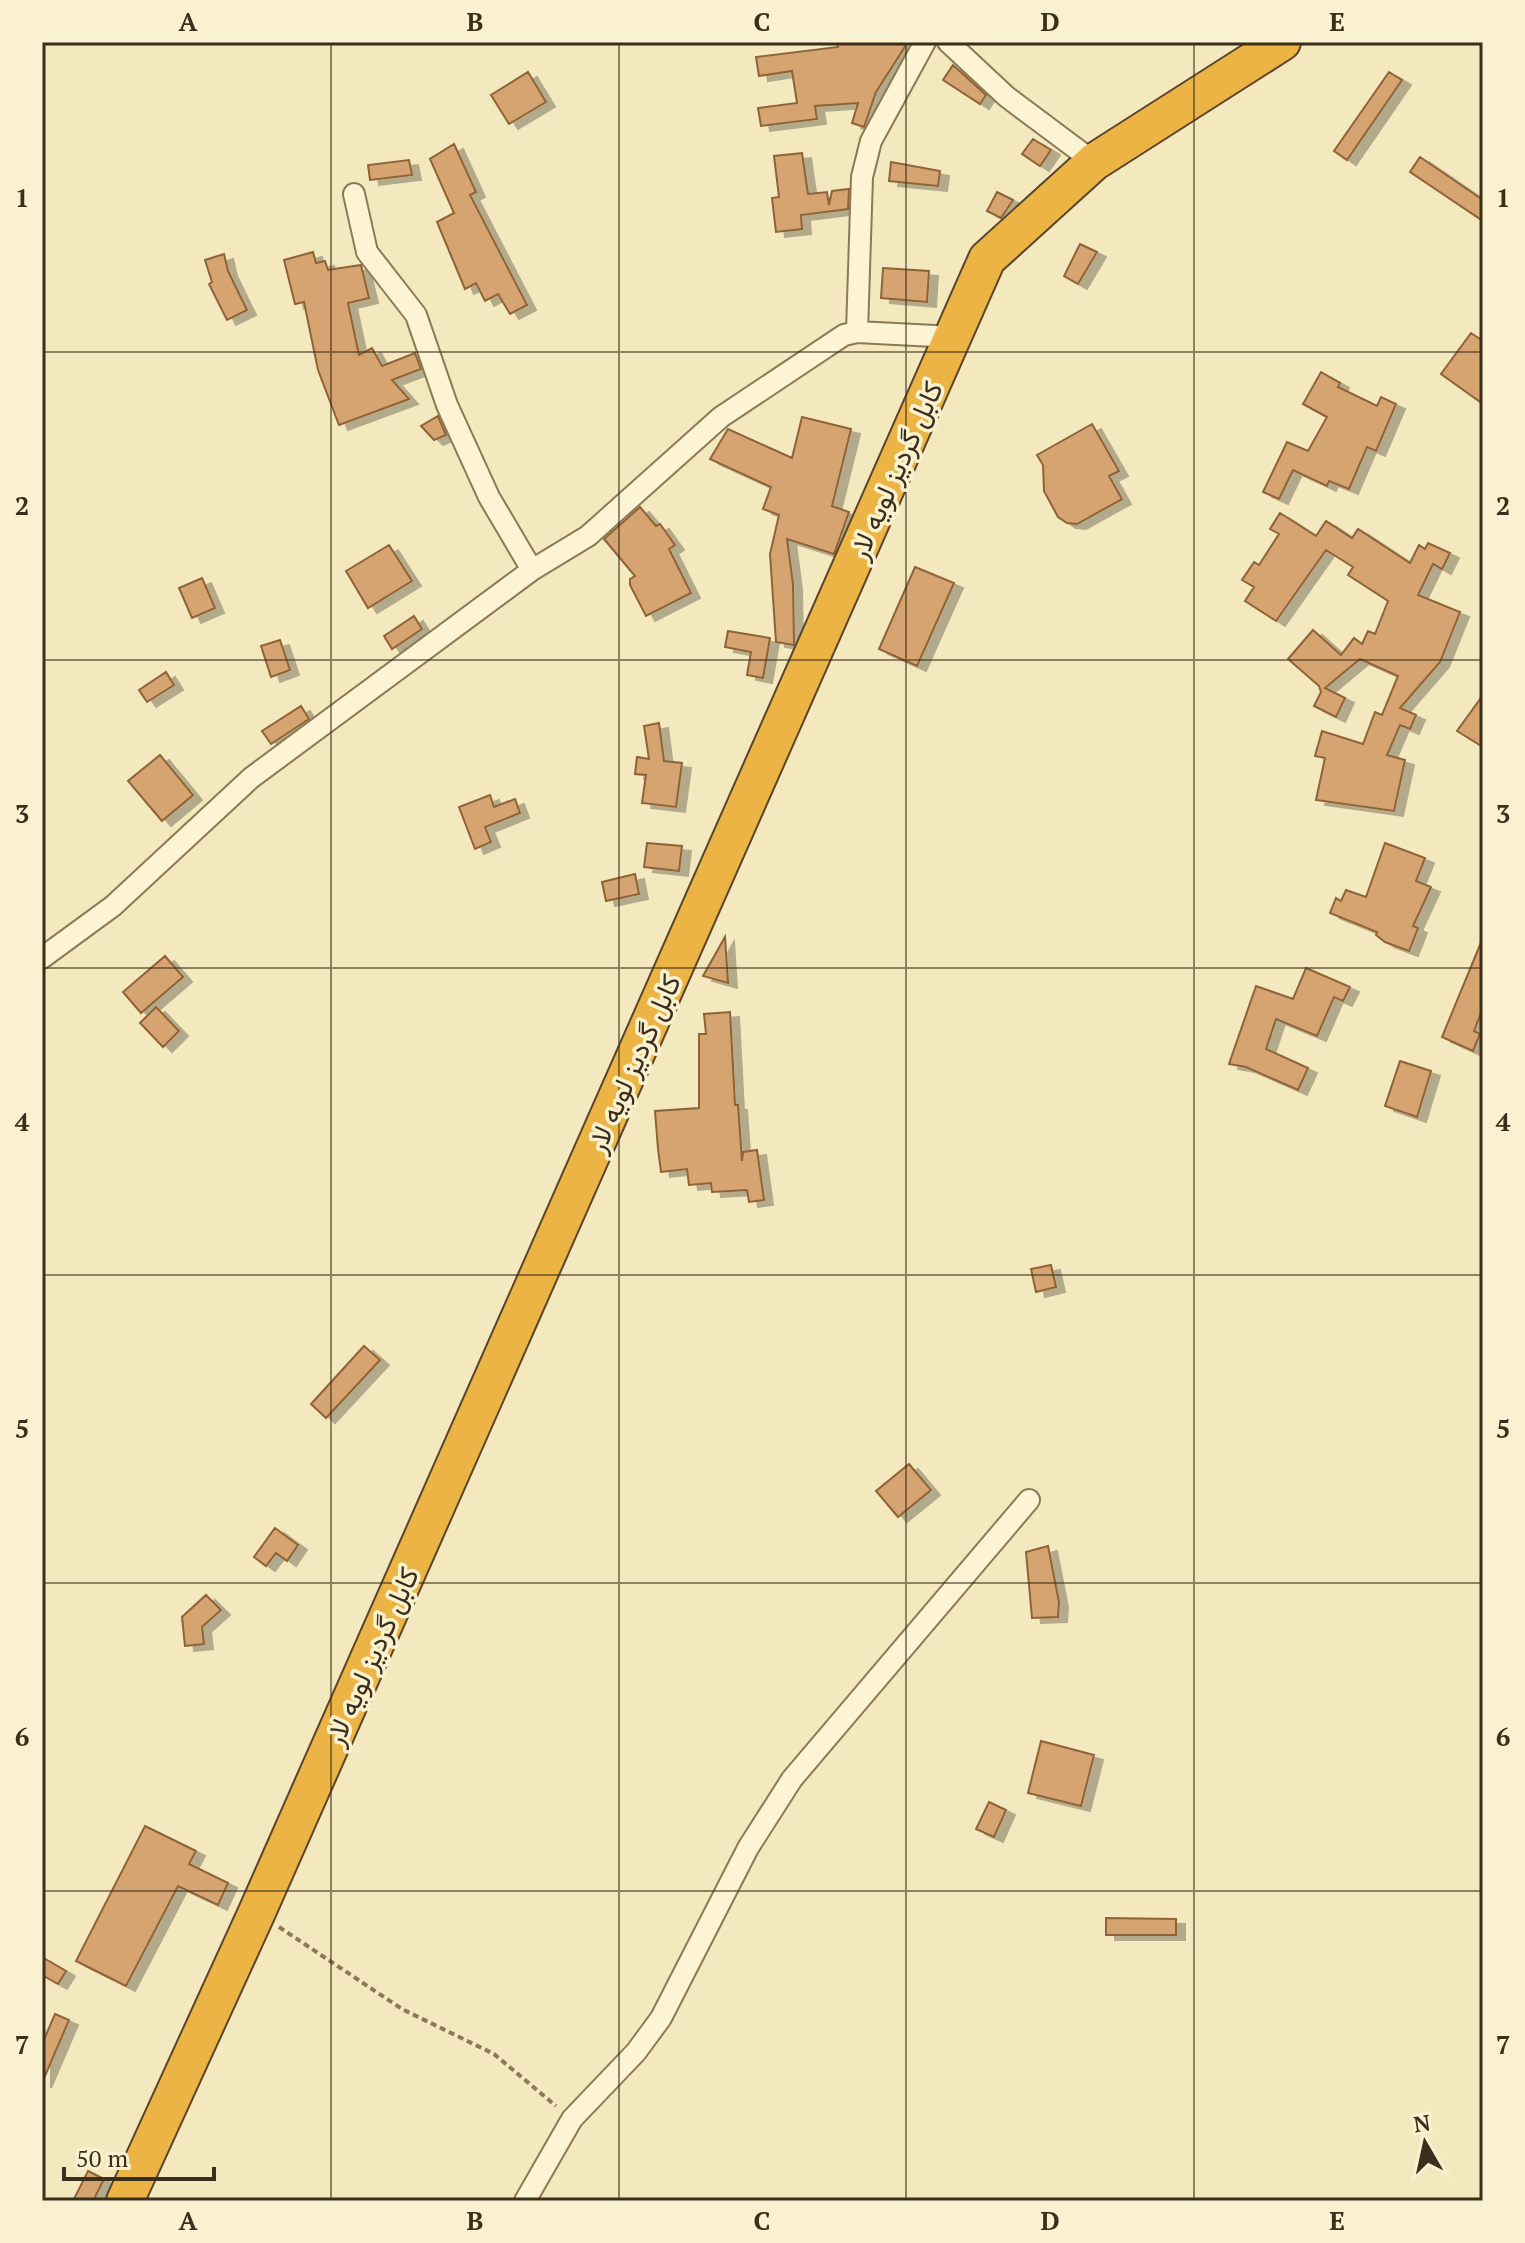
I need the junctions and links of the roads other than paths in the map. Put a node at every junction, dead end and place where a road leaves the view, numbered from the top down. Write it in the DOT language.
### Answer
graph roads {
  1 [pos="925,42"];
  2 [pos="948,42"];
  3 [pos="1282,42"];
  4 [pos="1094,162"];
  5 [pos="354,194"];
  6 [pos="857,332"];
  7 [pos="954,337"];
  8 [pos="532,570"];
  9 [pos="42,958"];
  10 [pos="1029,1500"];
  11 [pos="125,2201"];
  12 [pos="525,2201"];
  1 -- 6 [label="street"];
  2 -- 4 [label="street"];
  3 -- 4 [label="highway, کابل گردیز لویه لار"];
  4 -- 7 [label="highway, کابل گردیز لویه لار"];
  5 -- 8 [label="street"];
  6 -- 7 [label="street"];
  6 -- 8 [label="street"];
  7 -- 11 [label="highway, کابل گردیز لویه لار"];
  8 -- 9 [label="street"];
  10 -- 12 [label="street"];
}
